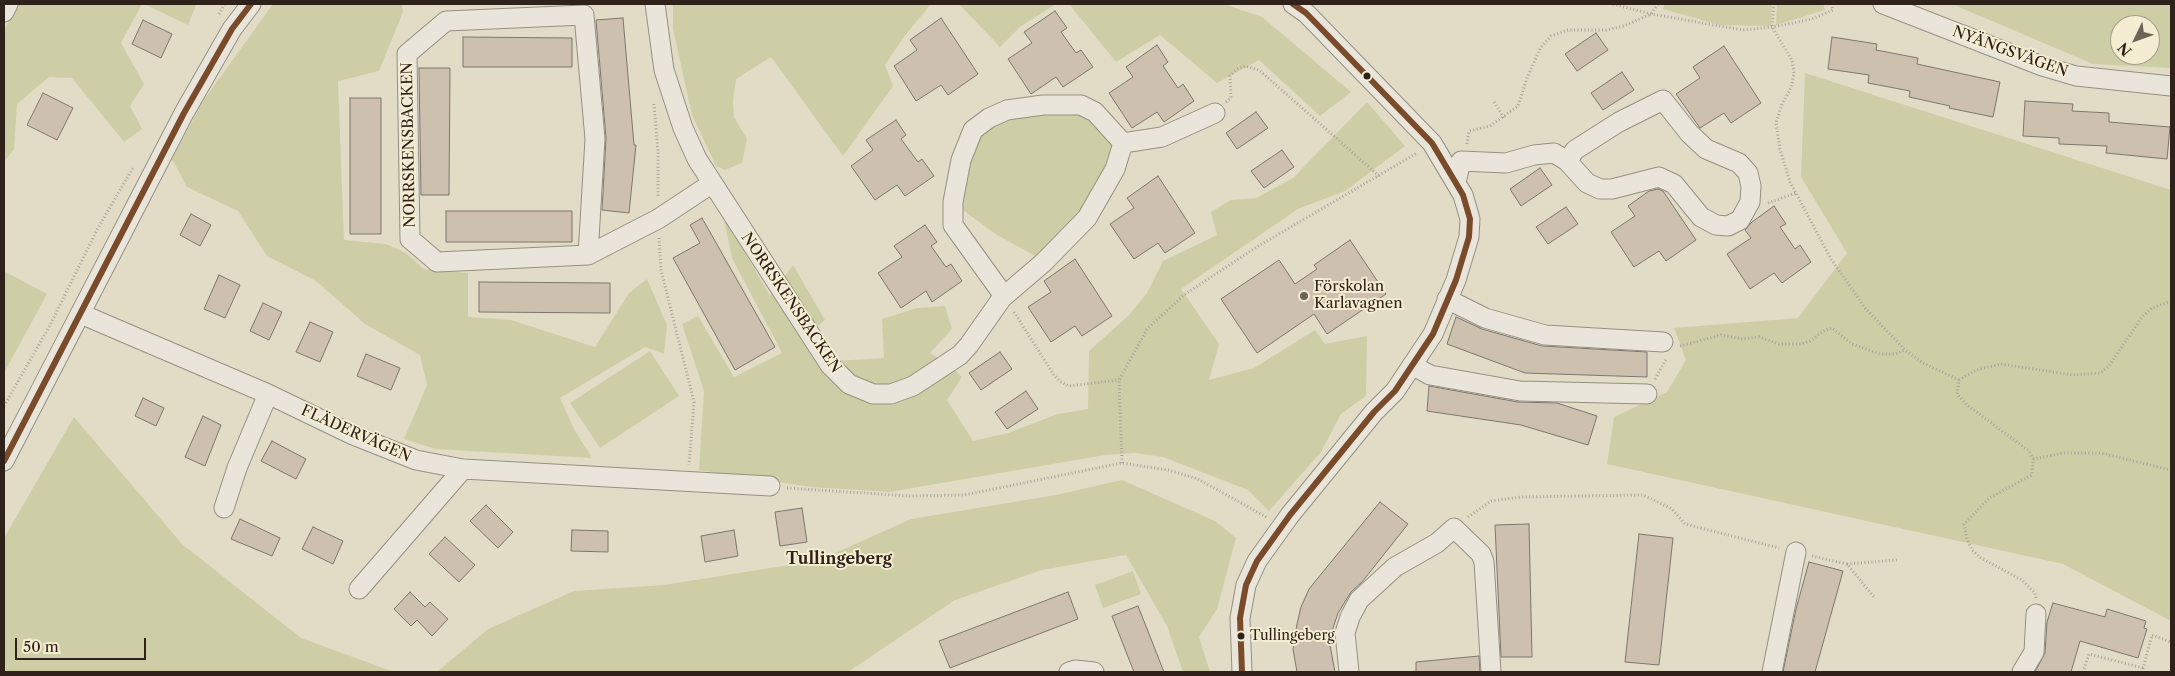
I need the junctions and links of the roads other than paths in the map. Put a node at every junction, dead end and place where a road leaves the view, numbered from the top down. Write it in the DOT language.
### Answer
graph roads {
  1 [pos="8,4"];
  2 [pos="251,4"];
  3 [pos="655,4"];
  4 [pos="1292,4"];
  5 [pos="1883,4"];
  6 [pos="4,12"];
  7 [pos="2171,86"];
  8 [pos="1215,113"];
  9 [pos="1123,143"];
  10 [pos="1567,161"];
  11 [pos="1456,182"];
  12 [pos="712,184"];
  13 [pos="588,255"];
  14 [pos="1004,296"];
  15 [pos="1447,299"];
  16 [pos="81,314"];
  17 [pos="1669,345"];
  18 [pos="1412,365"];
  19 [pos="268,394"];
  20 [pos="1648,394"];
  21 [pos="4,461"];
  22 [pos="463,469"];
  23 [pos="770,486"];
  24 [pos="224,508"];
  25 [pos="1796,552"];
  26 [pos="359,588"];
  27 [pos="2036,614"];
  28 [pos="1069,672"];
  29 [pos="1094,672"];
  30 [pos="1242,672"];
  31 [pos="1349,672"];
  32 [pos="1491,672"];
  33 [pos="1772,672"];
  34 [pos="2022,672"];
  1 -- 6 [label="street"];
  2 -- 16 [label="street"];
  3 -- 12 [label="street, NORRSKENSBACKEN"];
  4 -- 11 [label="street"];
  5 -- 7 [label="street, NYÄNGSVÄGEN"];
  8 -- 9 [label="street"];
  9 -- 14 [label="street, NORRSKENSBACKEN"];
  9 -- 14 [label="street"];
  10 -- 10 [label="street"];
  10 -- 11 [label="street"];
  11 -- 15 [label="street"];
  12 -- 13 [label="street, NORRSKENSBACKEN"];
  12 -- 14 [label="street, NORRSKENSBACKEN"];
  13 -- 13 [label="street, NORRSKENSBACKEN"];
  15 -- 17 [label="street"];
  15 -- 18 [label="street"];
  16 -- 19 [label="street, FLÄDERVÄGEN"];
  16 -- 21 [label="street"];
  18 -- 20 [label="street"];
  18 -- 30 [label="street"];
  19 -- 22 [label="street, FLÄDERVÄGEN"];
  19 -- 24 [label="street"];
  22 -- 23 [label="street, FLÄDERVÄGEN"];
  22 -- 26 [label="street"];
  25 -- 33 [label="street"];
  27 -- 34 [label="street"];
  28 -- 29 [label="street"];
  31 -- 32 [label="street"];
}
